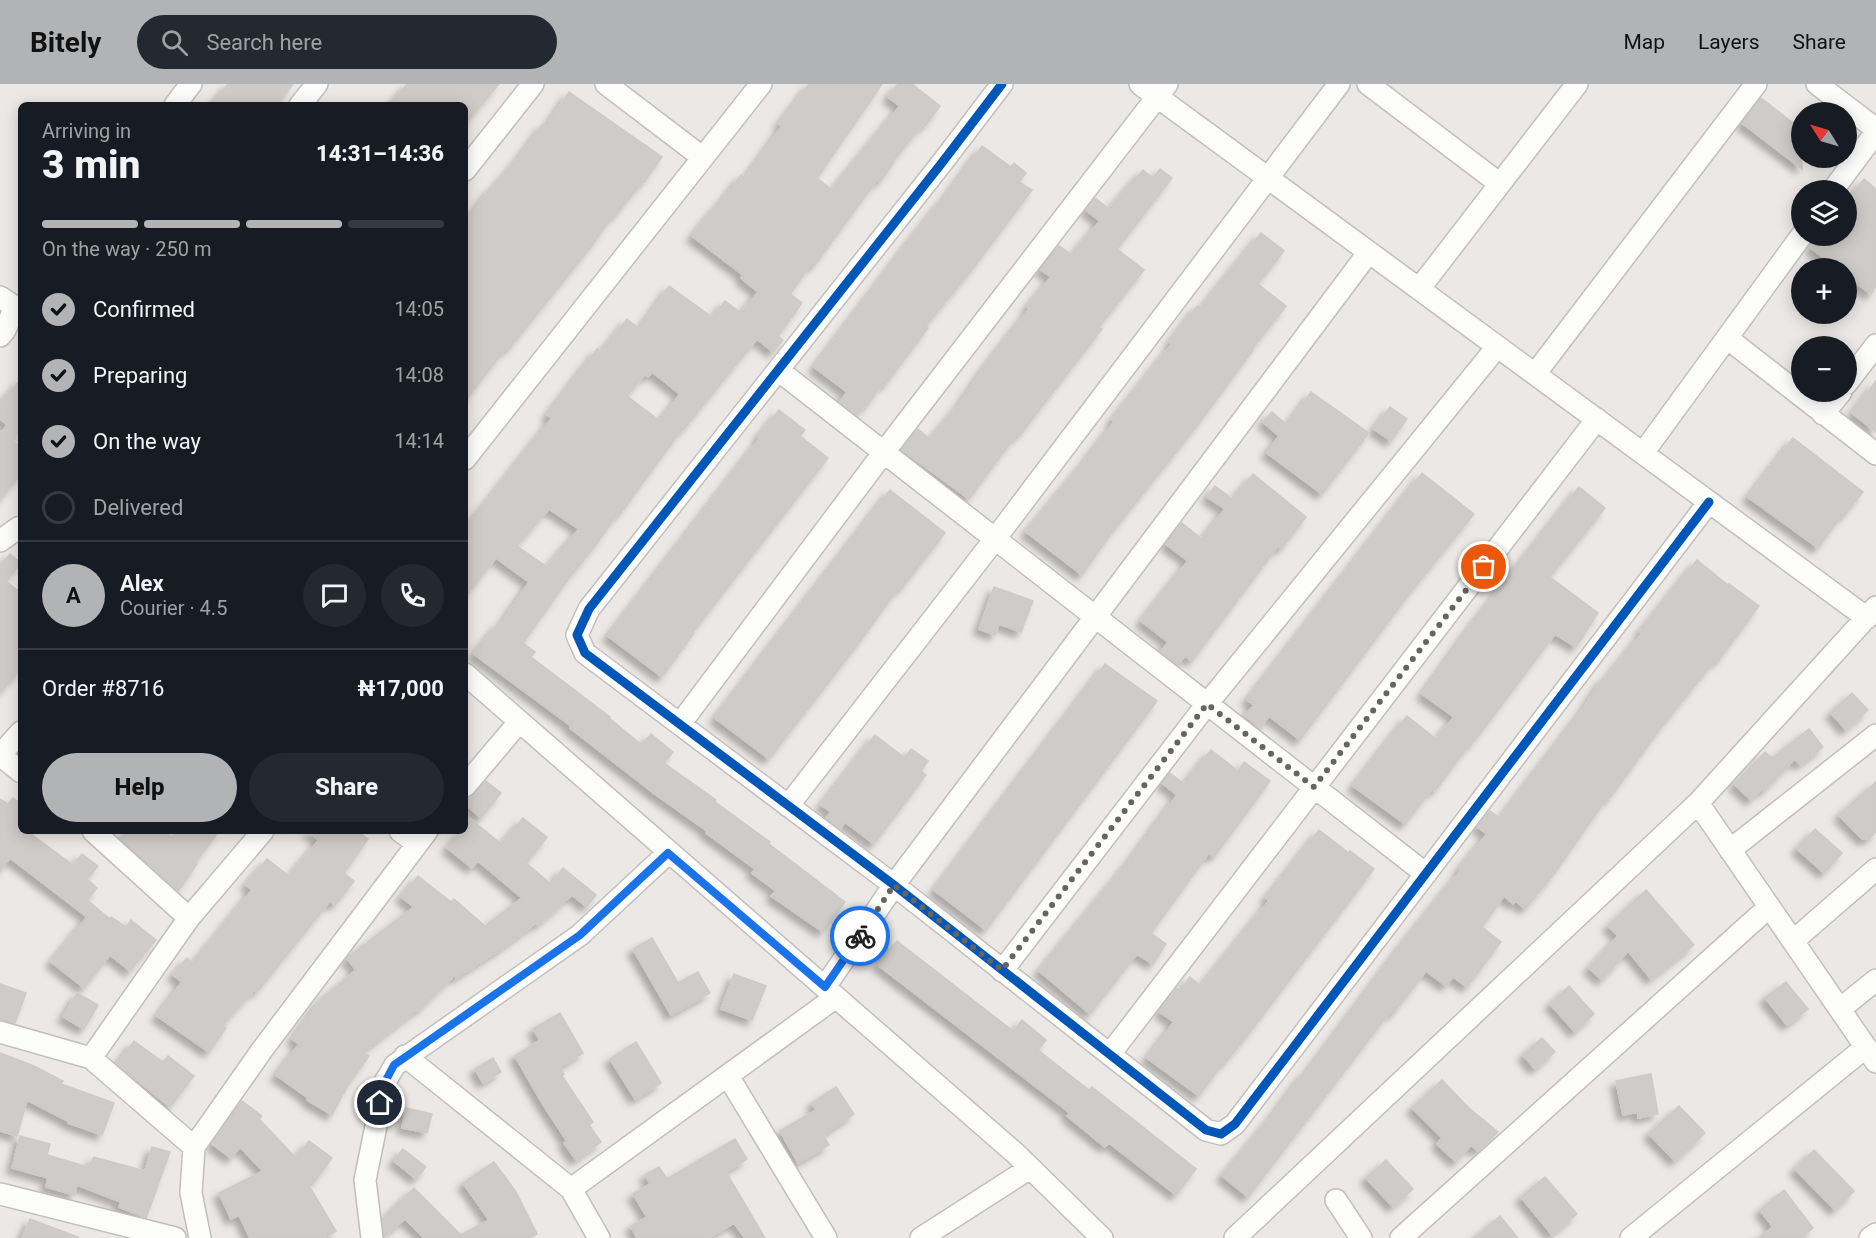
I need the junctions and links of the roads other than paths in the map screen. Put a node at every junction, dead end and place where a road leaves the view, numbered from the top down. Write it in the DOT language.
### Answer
graph roads {
  1 [pos="192,84"];
  2 [pos="317,84"];
  3 [pos="533,84"];
  4 [pos="606,84"];
  5 [pos="761,84"];
  6 [pos="1002,84"];
  7 [pos="1140,84"];
  8 [pos="1339,84"];
  9 [pos="1368,84"];
  10 [pos="1577,84"];
  11 [pos="1756,84"];
  12 [pos="1817,84"];
  13 [pos="1162,90"];
  14 [pos="177,102"];
  15 [pos="302,102"];
  16 [pos="1876,131"];
  17 [pos="702,157"];
  18 [pos="468,166"];
  19 [pos="1269,179"];
  20 [pos="1840,180"];
  21 [pos="1500,184"];
  22 [pos="1794,246"];
  23 [pos="1369,252"];
  24 [pos="1419,289"];
  25 [pos="14,304"];
  26 [pos="0,336"];
  27 [pos="1727,338"];
  28 [pos="1876,345"];
  29 [pos="1497,347"];
  30 [pos="778,370"];
  31 [pos="1857,370"];
  32 [pos="1535,374"];
  33 [pos="1833,402"];
  34 [pos="1823,414"];
  35 [pos="1597,419"];
  36 [pos="884,452"];
  37 [pos="1643,453"];
  38 [pos="1876,454"];
  39 [pos="468,455"];
  40 [pos="1709,502"];
  41 [pos="18,528"];
  42 [pos="995,539"];
  43 [pos="0,541"];
  44 [pos="1872,613"];
  45 [pos="1095,617"];
  46 [pos="468,677"];
  47 [pos="1207,704"];
  48 [pos="519,722"];
  49 [pos="680,724"];
  50 [pos="18,735"];
  51 [pos="1876,735"];
  52 [pos="18,770"];
  53 [pos="468,782"];
  54 [pos="1314,787"];
  55 [pos="1698,803"];
  56 [pos="788,806"];
  57 [pos="97,834"];
  58 [pos="259,834"];
  59 [pos="414,835"];
  60 [pos="1730,850"];
  61 [pos="668,853"];
  62 [pos="1876,869"];
  63 [pos="1426,874"];
  64 [pos="894,885"];
  65 [pos="1769,907"];
  66 [pos="189,918"];
  67 [pos="1793,941"];
  68 [pos="1002,970"];
  69 [pos="1876,980"];
  70 [pos="830,992"];
  71 [pos="1840,1009"];
  72 [pos="0,1032"];
  73 [pos="1110,1054"];
  74 [pos="1871,1055"];
  75 [pos="405,1056"];
  76 [pos="91,1059"];
  77 [pos="728,1076"];
  78 [pos="194,1147"];
  79 [pos="1030,1168"];
  80 [pos="571,1189"];
  81 [pos="0,1194"];
  82 [pos="1336,1200"];
  83 [pos="1876,1234"];
  84 [pos="175,1238"];
  85 [pos="200,1238"];
  86 [pos="372,1238"];
  87 [pos="599,1238"];
  88 [pos="826,1238"];
  89 [pos="921,1238"];
  90 [pos="1102,1238"];
  91 [pos="1235,1238"];
  92 [pos="1361,1238"];
  93 [pos="1401,1238"];
  94 [pos="1631,1238"];
  95 [pos="1870,1238"];
  1 -- 14 [label="street"];
  2 -- 15 [label="street"];
  3 -- 18 [label="street"];
  4 -- 17 [label="street"];
  5 -- 17 [label="street"];
  6 -- 30 [label="street"];
  7 -- 13 [label="street"];
  8 -- 19 [label="street"];
  9 -- 21 [label="street"];
  10 -- 21 [label="street"];
  11 -- 32 [label="street"];
  12 -- 16 [label="street"];
  13 -- 19 [label="street"];
  13 -- 36 [label="street"];
  16 -- 20 [label="street"];
  17 -- 39 [label="street"];
  19 -- 23 [label="street"];
  19 -- 42 [label="street"];
  21 -- 24 [label="street"];
  22 -- 27 [label="street"];
  23 -- 24 [label="street"];
  23 -- 45 [label="street"];
  24 -- 29 [label="street"];
  25 -- 26 [label="street"];
  27 -- 34 [label="street"];
  27 -- 37 [label="street"];
  28 -- 31 [label="street"];
  29 -- 32 [label="street"];
  29 -- 47 [label="street"];
  30 -- 36 [label="street"];
  30 -- 49 [label="street"];
  32 -- 35 [label="street"];
  33 -- 34 [label="street"];
  34 -- 38 [label="street"];
  35 -- 37 [label="street"];
  35 -- 54 [label="street"];
  36 -- 42 [label="street"];
  36 -- 49 [label="street"];
  37 -- 40 [label="street"];
  40 -- 44 [label="street"];
  40 -- 63 [label="street"];
  41 -- 43 [label="street"];
  42 -- 45 [label="street"];
  42 -- 56 [label="street"];
  44 -- 55 [label="street"];
  45 -- 47 [label="street"];
  45 -- 64 [label="street"];
  46 -- 48 [label="street"];
  47 -- 54 [label="street"];
  47 -- 68 [label="street"];
  48 -- 53 [label="street"];
  48 -- 61 [label="street"];
  49 -- 56 [label="street"];
  50 -- 52 [label="street"];
  51 -- 60 [label="street"];
  54 -- 63 [label="street"];
  54 -- 73 [label="street"];
  55 -- 60 [label="street"];
  55 -- 91 [label="street"];
  56 -- 64 [label="street"];
  57 -- 66 [label="street"];
  58 -- 66 [label="street"];
  59 -- 78 [label="street"];
  60 -- 65 [label="street"];
  61 -- 70 [label="street"];
  61 -- 75 [label="street"];
  62 -- 67 [label="street"];
  63 -- 73 [label="street"];
  64 -- 68 [label="street"];
  64 -- 70 [label="street"];
  65 -- 67 [label="street"];
  65 -- 93 [label="street"];
  66 -- 76 [label="street"];
  67 -- 71 [label="street"];
  68 -- 73 [label="street"];
  69 -- 71 [label="street"];
  70 -- 77 [label="street"];
  70 -- 79 [label="street"];
  71 -- 74 [label="street"];
  72 -- 76 [label="street"];
  74 -- 94 [label="street"];
  75 -- 80 [label="street"];
  75 -- 86 [label="street"];
  76 -- 78 [label="street"];
  77 -- 80 [label="street"];
  77 -- 88 [label="street"];
  78 -- 85 [label="street"];
  79 -- 89 [label="street"];
  79 -- 90 [label="street"];
  80 -- 87 [label="street"];
  81 -- 84 [label="street"];
  82 -- 92 [label="street"];
  83 -- 95 [label="street"];
}
